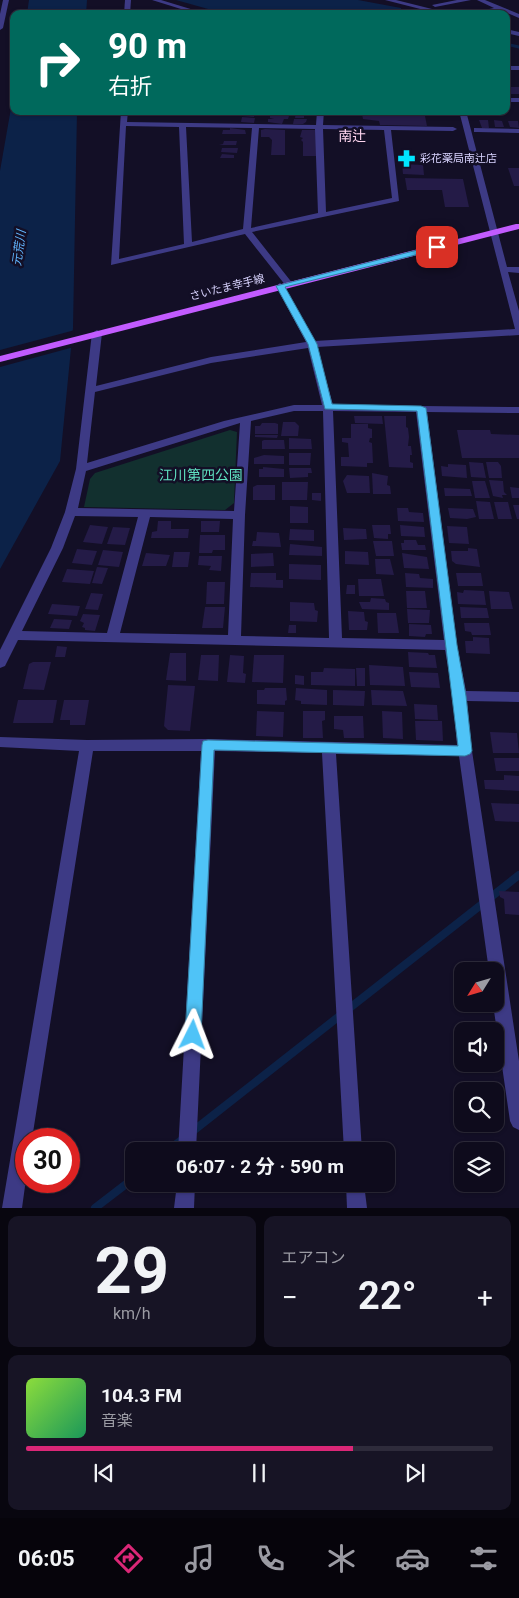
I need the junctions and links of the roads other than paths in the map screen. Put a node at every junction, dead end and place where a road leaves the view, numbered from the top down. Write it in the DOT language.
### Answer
graph roads {
  1 [pos="6,0"];
  2 [pos="155,0"];
  3 [pos="388,0"];
  4 [pos="468,0"];
  5 [pos="480,0"];
  6 [pos="435,7"];
  7 [pos="500,9"];
  8 [pos="180,10"];
  9 [pos="494,10"];
  10 [pos="0,25"];
  11 [pos="124,115"];
  12 [pos="320,115"];
  13 [pos="463,115"];
  14 [pos="122,124"];
  15 [pos="182,124"];
  16 [pos="256,126"];
  17 [pos="319,127"];
  18 [pos="387,129"];
  19 [pos="453,129"];
  20 [pos="477,130"];
  21 [pos="519,131"];
  22 [pos="322,214"];
  23 [pos="519,226"];
  24 [pos="247,231"];
  25 [pos="493,234"];
  26 [pos="188,246"];
  27 [pos="503,270"];
  28 [pos="519,270"];
  29 [pos="284,285"];
  30 [pos="519,330"];
  31 [pos="98,333"];
  32 [pos="312,344"];
  33 [pos="0,359"];
  34 [pos="91,390"];
  35 [pos="328,407"];
  36 [pos="421,408"];
  37 [pos="519,410"];
  38 [pos="246,419"];
  39 [pos="81,469"];
  40 [pos="71,512"];
  41 [pos="145,513"];
  42 [pos="239,515"];
  43 [pos="13,635"];
  44 [pos="112,638"];
  45 [pos="234,640"];
  46 [pos="336,643"];
  47 [pos="451,645"];
  48 [pos="0,663"];
  49 [pos="460,696"];
  50 [pos="519,697"];
  51 [pos="0,742"];
  52 [pos="208,745"];
  53 [pos="87,746"];
  54 [pos="329,748"];
  55 [pos="465,751"];
  56 [pos="519,1121"];
  57 [pos="187,1142"];
  58 [pos="352,1142"];
  59 [pos="185,1192"];
  60 [pos="356,1192"];
  61 [pos="12,1208"];
  62 [pos="184,1208"];
  63 [pos="357,1208"];
  1 -- 10 [label="street"];
  2 -- 8 [label="street"];
  3 -- 6 [label="street"];
  4 -- 6 [label="street"];
  5 -- 7 [label="street"];
  7 -- 9 [label="street"];
  11 -- 14 [label="street"];
  12 -- 17 [label="street"];
  13 -- 25 [label="street"];
  14 -- 15 [label="street"];
  14 -- 26 [label="street"];
  15 -- 16 [label="street"];
  15 -- 26 [label="street"];
  16 -- 17 [label="street"];
  16 -- 24 [label="street"];
  17 -- 18 [label="street"];
  17 -- 22 [label="street"];
  18 -- 19 [label="street"];
  18 -- 22 [label="street"];
  20 -- 21 [label="street"];
  22 -- 24 [label="street"];
  23 -- 25 [label="main road, さいたま幸手線"];
  24 -- 26 [label="street"];
  24 -- 29 [label="street"];
  25 -- 27 [label="street"];
  25 -- 29 [label="main road, さいたま幸手線"];
  27 -- 28 [label="street"];
  27 -- 30 [label="street"];
  29 -- 31 [label="main road, さいたま幸手線"];
  29 -- 32 [label="street"];
  30 -- 32 [label="street"];
  31 -- 33 [label="main road, さいたま幸手線"];
  31 -- 34 [label="street"];
  32 -- 34 [label="street"];
  32 -- 35 [label="street"];
  34 -- 39 [label="street"];
  35 -- 36 [label="street"];
  35 -- 38 [label="street"];
  35 -- 46 [label="street"];
  36 -- 37 [label="street"];
  36 -- 47 [label="street"];
  38 -- 39 [label="street"];
  38 -- 42 [label="street"];
  39 -- 40 [label="street"];
  40 -- 41 [label="street"];
  40 -- 43 [label="street"];
  41 -- 42 [label="street"];
  41 -- 44 [label="street"];
  42 -- 45 [label="street"];
  43 -- 44 [label="street"];
  43 -- 48 [label="street"];
  44 -- 45 [label="street"];
  45 -- 46 [label="street"];
  46 -- 47 [label="street"];
  47 -- 49 [label="street"];
  49 -- 50 [label="street"];
  49 -- 55 [label="street"];
  51 -- 53 [label="street"];
  52 -- 53 [label="street"];
  52 -- 54 [label="street"];
  52 -- 57 [label="street"];
  53 -- 61 [label="street"];
  54 -- 55 [label="street"];
  54 -- 58 [label="street"];
  55 -- 56 [label="street"];
  59 -- 62 [label="street"];
  60 -- 63 [label="street"];
}
